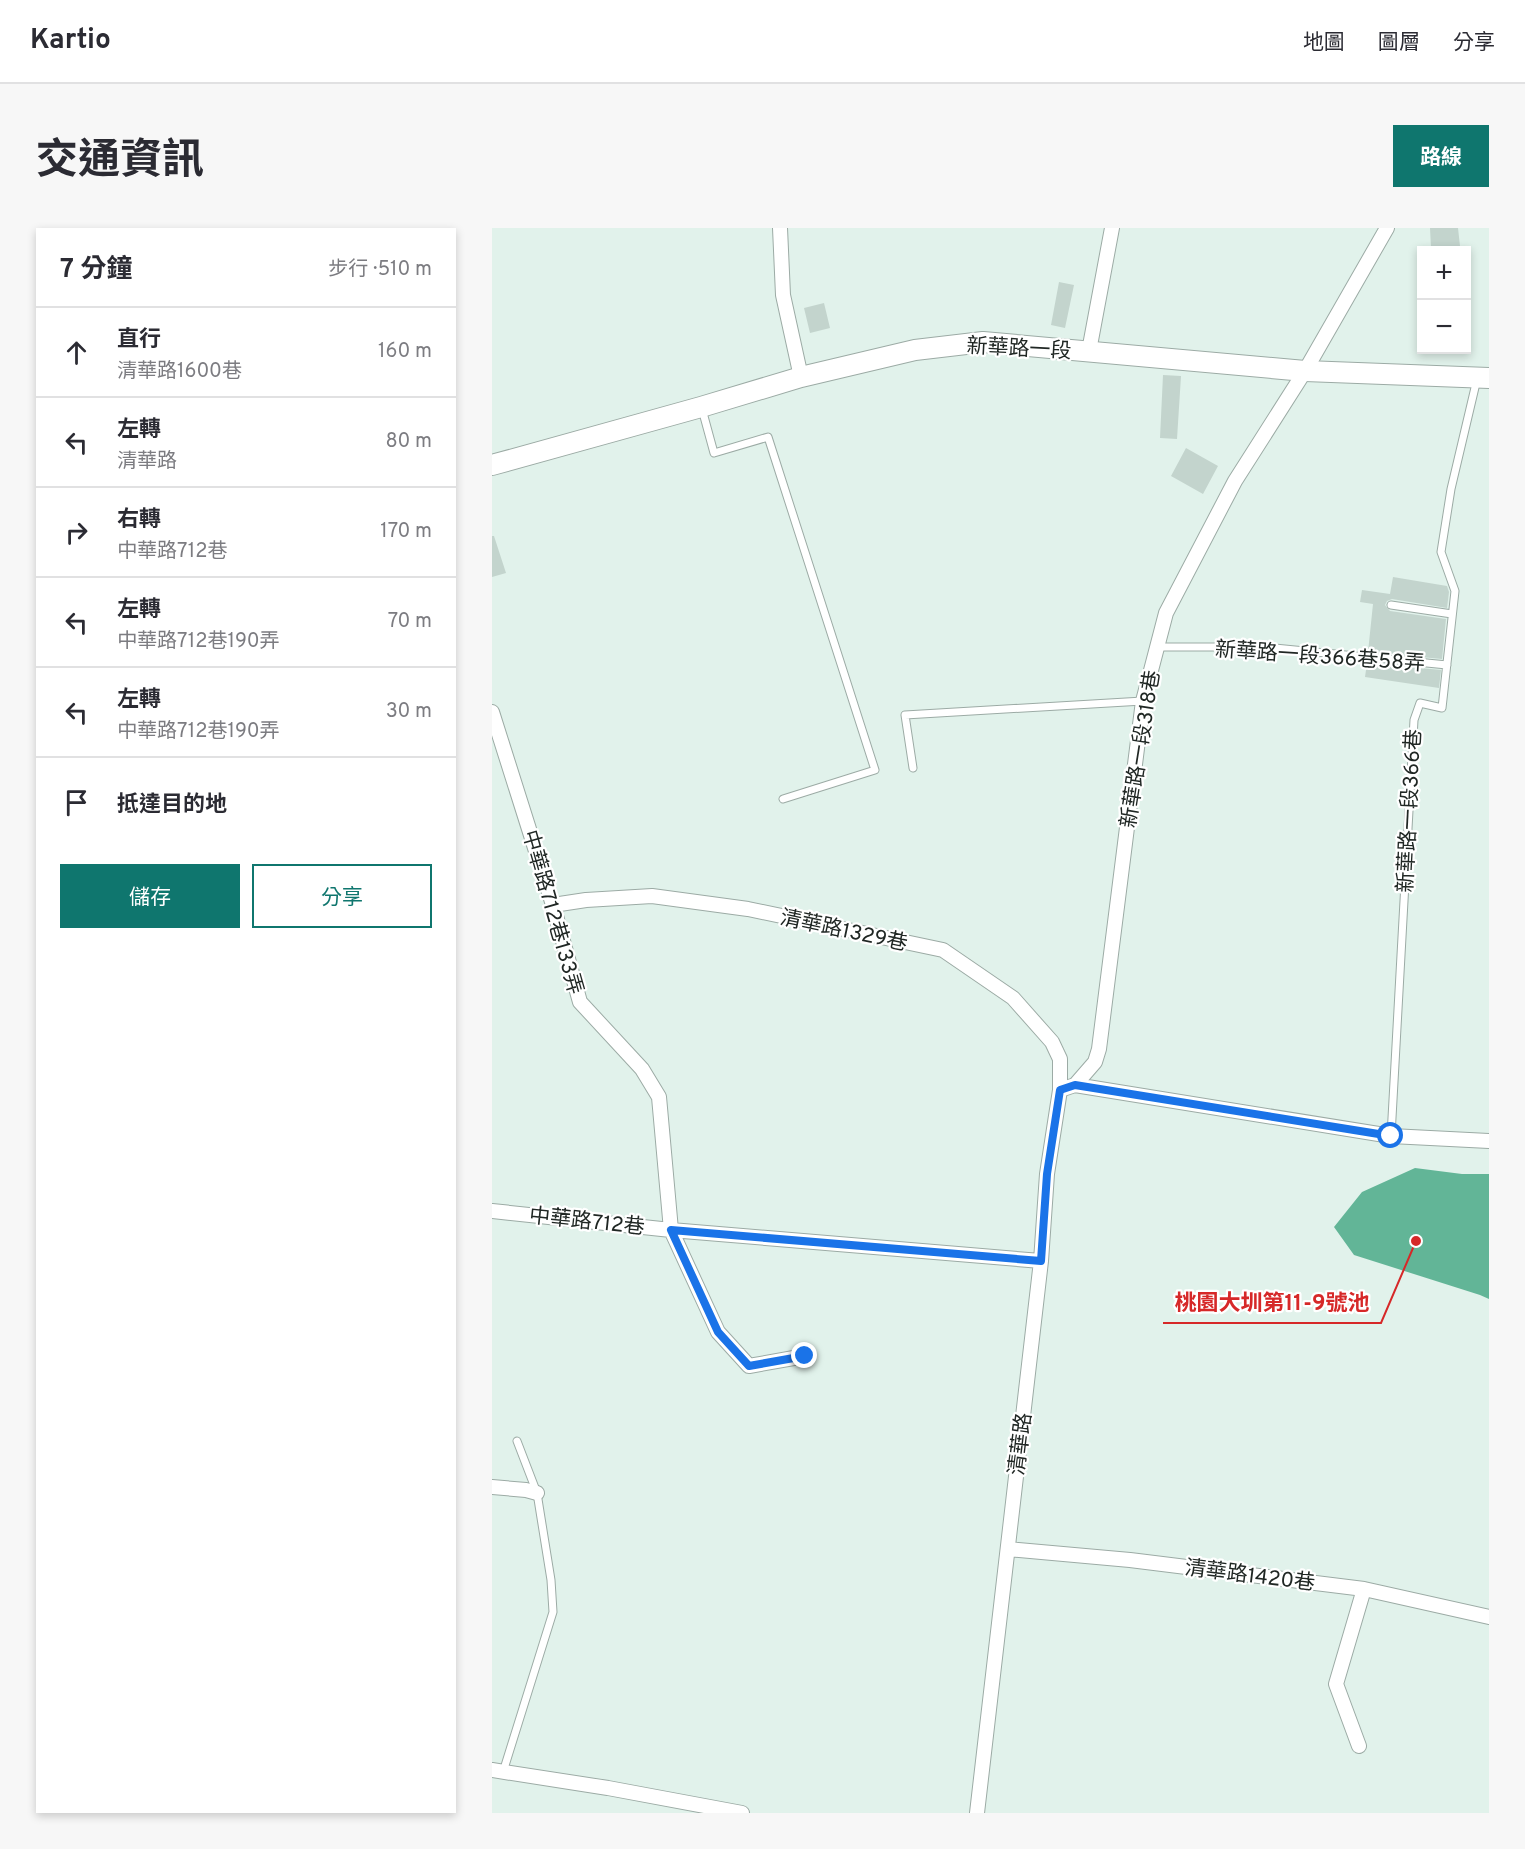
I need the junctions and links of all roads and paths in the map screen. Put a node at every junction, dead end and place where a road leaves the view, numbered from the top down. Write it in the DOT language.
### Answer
graph roads {
  1 [pos="780,228"];
  2 [pos="1112,228"];
  3 [pos="1387,228"];
  4 [pos="1089,351"];
  5 [pos="1305,370"];
  6 [pos="801,377"];
  7 [pos="1483,377"];
  8 [pos="701,407"];
  9 [pos="492,465"];
  10 [pos="1391,605"];
  11 [pos="1452,614"];
  12 [pos="1157,647"];
  13 [pos="1447,665"];
  14 [pos="1143,701"];
  15 [pos="492,712"];
  16 [pos="913,768"];
  17 [pos="783,799"];
  18 [pos="553,905"];
  19 [pos="1075,1085"];
  20 [pos="1060,1090"];
  21 [pos="1391,1136"];
  22 [pos="1489,1141"];
  23 [pos="492,1211"];
  24 [pos="671,1230"];
  25 [pos="1041,1261"];
  26 [pos="805,1356"];
  27 [pos="517,1441"];
  28 [pos="492,1487"];
  29 [pos="537,1494"];
  30 [pos="1008,1549"];
  31 [pos="1364,1589"];
  32 [pos="1489,1617"];
  33 [pos="1359,1746"];
  34 [pos="497,1771"];
  35 [pos="742,1813"];
  36 [pos="977,1813"];
  1 -- 6 [label="street"];
  2 -- 4 [label="street"];
  3 -- 5 [label="street, 新華路一段318巷"];
  4 -- 5 [label="street, 新華路一段"];
  4 -- 6 [label="street, 新華路一段"];
  5 -- 7 [label="street, 新華路一段"];
  5 -- 12 [label="street, 新華路一段318巷"];
  6 -- 8 [label="street, 新華路一段"];
  7 -- 11 [label="lane, 新華路一段366巷"];
  8 -- 9 [label="street, 新華路一段"];
  8 -- 17 [label="lane"];
  10 -- 11 [label="lane"];
  11 -- 13 [label="lane, 新華路一段366巷"];
  12 -- 13 [label="lane, 新華路一段366巷58弄"];
  12 -- 14 [label="street, 新華路一段318巷"];
  13 -- 21 [label="lane, 新華路一段366巷"];
  14 -- 16 [label="lane"];
  14 -- 19 [label="street, 新華路一段318巷"];
  15 -- 18 [label="street, 中華路712巷133弄"];
  18 -- 20 [label="street, 清華路1329巷"];
  18 -- 24 [label="street, 中華路712巷133弄"];
  19 -- 20 [label="street"];
  19 -- 21 [label="street"];
  20 -- 25 [label="street, 清華路"];
  21 -- 22 [label="street"];
  23 -- 24 [label="street, 中華路712巷"];
  24 -- 25 [label="street, 中華路712巷"];
  24 -- 26 [label="street, 中華路712巷133弄"];
  25 -- 30 [label="street, 清華路"];
  27 -- 29 [label="lane"];
  28 -- 29 [label="street"];
  29 -- 34 [label="lane"];
  30 -- 31 [label="street, 清華路1420巷"];
  30 -- 36 [label="street, 清華路"];
  31 -- 32 [label="street, 清華路1420巷"];
  31 -- 33 [label="street"];
  34 -- 35 [label="street"];
}
